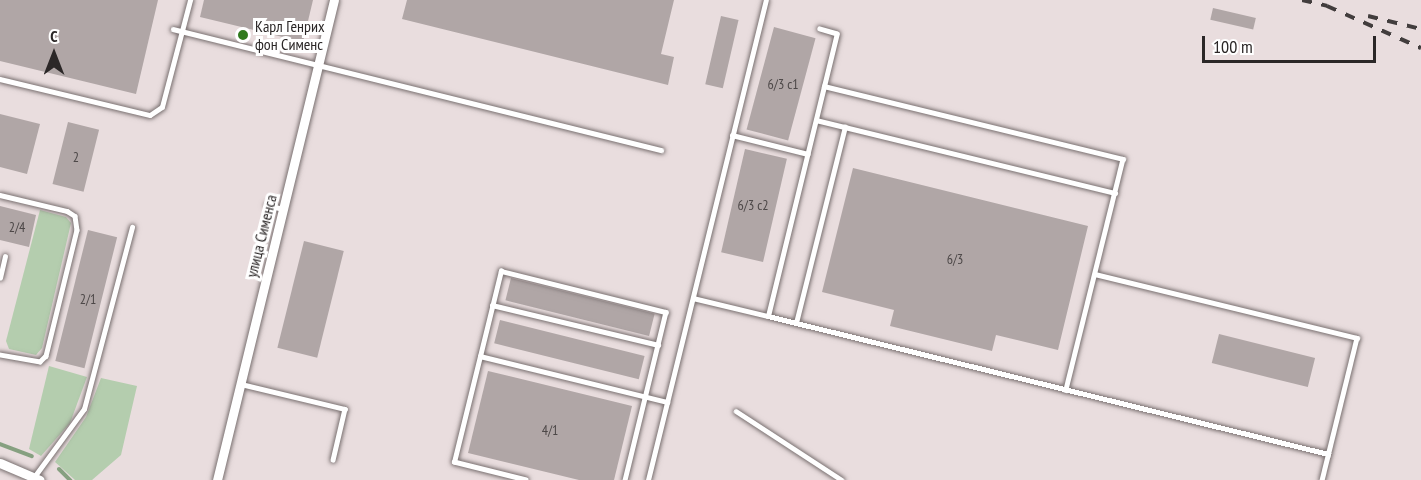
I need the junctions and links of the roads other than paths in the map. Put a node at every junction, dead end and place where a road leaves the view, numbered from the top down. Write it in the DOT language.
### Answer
graph roads {
  1 [pos="190,0"];
  2 [pos="334,0"];
  3 [pos="766,0"];
  4 [pos="173,30"];
  5 [pos="820,30"];
  6 [pos="183,32"];
  7 [pos="318,66"];
  8 [pos="0,79"];
  9 [pos="825,86"];
  10 [pos="816,120"];
  11 [pos="845,127"];
  12 [pos="732,135"];
  13 [pos="661,150"];
  14 [pos="808,154"];
  15 [pos="1115,193"];
  16 [pos="0,195"];
  17 [pos="267,205"];
  18 [pos="283,209"];
  19 [pos="132,227"];
  20 [pos="5,257"];
  21 [pos="1095,274"];
  22 [pos="0,278"];
  23 [pos="693,298"];
  24 [pos="492,305"];
  25 [pos="768,316"];
  26 [pos="796,323"];
  27 [pos="658,345"];
  28 [pos="0,355"];
  29 [pos="480,356"];
  30 [pos="240,384"];
  31 [pos="1066,390"];
  32 [pos="646,396"];
  33 [pos="667,402"];
  34 [pos="736,411"];
  35 [pos="1328,454"];
  36 [pos="333,460"];
  37 [pos="0,463"];
  38 [pos="37,478"];
  39 [pos="217,480"];
  40 [pos="525,480"];
  41 [pos="625,480"];
  42 [pos="648,480"];
  43 [pos="842,480"];
  44 [pos="1322,480"];
  1 -- 6 [label="lane"];
  2 -- 7 [label="street, улица Сименса"];
  3 -- 12 [label="lane"];
  4 -- 6 [label="lane"];
  5 -- 9 [label="lane"];
  6 -- 7 [label="lane"];
  6 -- 8 [label="lane"];
  7 -- 13 [label="lane"];
  7 -- 18 [label="street, улица Сименса"];
  9 -- 10 [label="lane"];
  9 -- 15 [label="lane"];
  10 -- 11 [label="lane"];
  10 -- 14 [label="lane"];
  11 -- 15 [label="lane"];
  11 -- 26 [label="lane"];
  12 -- 14 [label="lane"];
  12 -- 23 [label="lane"];
  14 -- 25 [label="lane"];
  15 -- 21 [label="lane"];
  16 -- 28 [label="lane"];
  17 -- 18 [label="lane"];
  18 -- 30 [label="street, улица Сименса"];
  19 -- 38 [label="lane"];
  20 -- 22 [label="lane"];
  21 -- 31 [label="lane"];
  21 -- 35 [label="lane"];
  23 -- 25 [label="lane"];
  23 -- 33 [label="lane"];
  24 -- 27 [label="lane"];
  24 -- 27 [label="lane"];
  24 -- 29 [label="lane"];
  25 -- 26 [label="lane"];
  26 -- 31 [label="lane"];
  27 -- 32 [label="lane"];
  29 -- 32 [label="lane"];
  29 -- 40 [label="lane"];
  30 -- 36 [label="lane"];
  30 -- 39 [label="street, улица Сименса"];
  31 -- 35 [label="lane"];
  32 -- 33 [label="lane"];
  32 -- 41 [label="lane"];
  33 -- 42 [label="lane"];
  34 -- 43 [label="lane"];
  35 -- 44 [label="lane"];
  37 -- 38 [label="street"];
}
